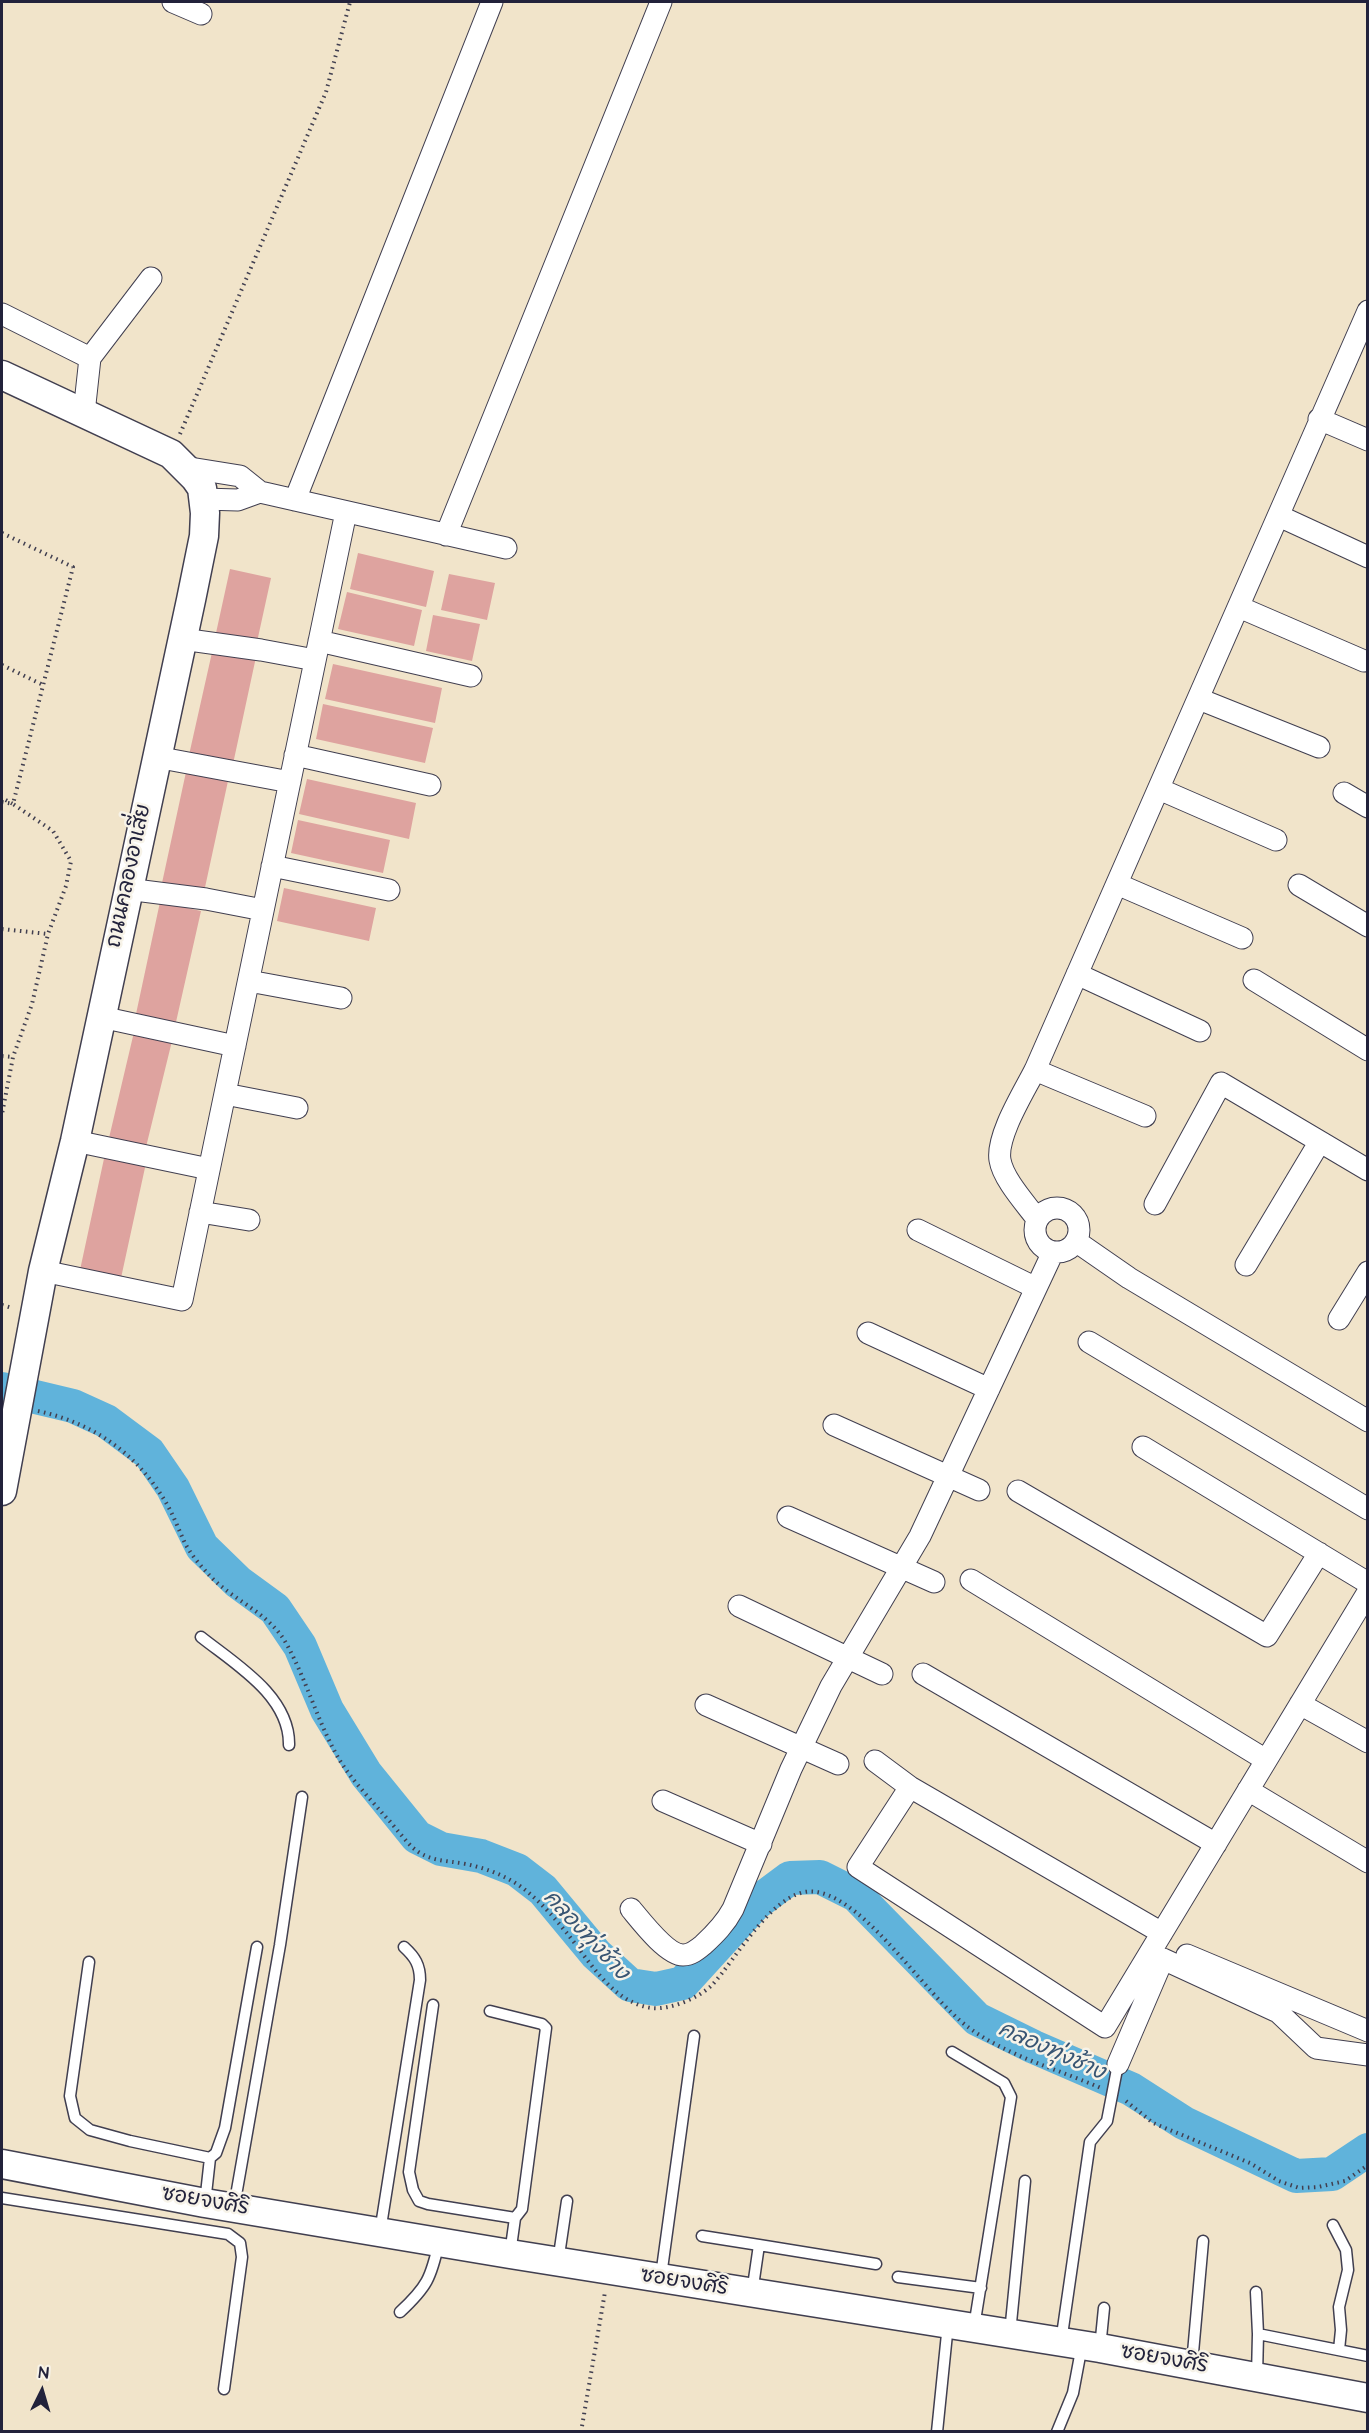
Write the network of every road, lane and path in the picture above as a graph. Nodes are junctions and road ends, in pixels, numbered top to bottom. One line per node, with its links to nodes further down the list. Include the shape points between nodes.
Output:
1 (173, 2): 5 (street)
2 (350, 2): 15 (path, via 326,92)
3 (492, 2): 18 (street)
4 (661, 2): 22 (street)
5 (201, 14)
6 (152, 278): 10 (street)
7 (1368, 311): 9 (street)
8 (2, 314): 10 (street)
9 (1362, 337): 13 (street)
10 (90, 358): 12 (street)
11 (2, 375): 12 (street, ถนนคลองอาเสี่ย)
12 (84, 413): 15 (street, ถนนคลองอาเสี่ย)
13 (1319, 419): 14 (street); 20 (street)
14 (1368, 440)
15 (178, 461): 16 (street, via 240,476); 17 (street, ถนนคลองอาเสี่ย, via 202,488)
16 (260, 492): 17 (street, via 238,500); 18 (street)
17 (203, 499): 26 (street, ถนนคลองอาเสี่ย, via 204,536)
18 (295, 500): 19 (street)
19 (346, 512): 22 (street); 27 (street)
20 (1279, 516): 24 (street); 25 (street)
21 (2, 533): 31 (path, via 73,567)
22 (446, 535): 23 (street)
23 (507, 548)
24 (1368, 557)
25 (1239, 607): 28 (street); 32 (street)
26 (182, 639): 27 (street, via 261,650); 35 (street, ถนนคลองอาเสี่ย)
27 (317, 650): 30 (street); 34 (street)
28 (1364, 661)
29 (2, 665): 31 (path)
30 (471, 676)
31 (43, 685): 41 (path)
32 (1198, 699): 33 (street); 38 (street)
33 (1319, 747)
34 (295, 756): 36 (street); 37 (street)
35 (156, 757): 36 (street); 47 (street, ถนนคลองอาเสี่ย)
36 (290, 782): 44 (street)
37 (430, 784)
38 (1159, 789): 43 (street); 45 (street)
39 (1344, 793): 42 (street)
40 (2, 800): 41 (path)
41 (13, 804): 52 (path, via 53,831 71,861)
42 (1368, 807)
43 (1276, 840)
44 (272, 866): 48 (street); 49 (street)
45 (1117, 884): 53 (street); 54 (street)
46 (1299, 885): 50 (street)
47 (127, 889): 49 (street); 58 (street, ถนนคลองอาเสี่ย)
48 (389, 890)
49 (263, 910): 56 (street)
50 (1368, 926)
51 (2, 929): 52 (path)
52 (48, 934): 63 (path, via 32,1004)
53 (1242, 938)
54 (1077, 974): 59 (street); 64 (street)
55 (1254, 980): 61 (street)
56 (249, 981): 57 (street); 60 (street)
57 (340, 998)
58 (100, 1017): 60 (street); 69 (street, ถนนคลองอาเสี่ย)
59 (1200, 1031)
60 (235, 1046): 65 (street)
61 (1368, 1050)
62 (2, 1056): 63 (path)
63 (13, 1057): 67 (path)
64 (1035, 1070): 68 (street); 75 (street, via 1002,1138 1000,1161 1011,1184)
65 (225, 1094): 66 (street); 71 (street)
66 (297, 1108)
67 (2, 1114)
68 (1145, 1116)
69 (75, 1141): 71 (street); 81 (street, ถนนคลองอาเสี่ย)
70 (1319, 1143): 72 (street); 73 (street, via 1221,1083); 80 (street)
71 (209, 1169): 74 (street)
72 (1368, 1170)
73 (1155, 1204)
74 (200, 1212): 76 (street); 81 (street, via 182,1300)
75 (1037, 1219): 78 (street, via 1050,1208 1071,1212 1078,1221); 79 (street, via 1037,1242)
76 (249, 1220)
77 (918, 1230): 83 (street)
78 (1077, 1242): 79 (street, via 1071,1249); 89 (street, via 1129,1278)
79 (1053, 1252): 83 (street)
80 (1246, 1264)
81 (43, 1270): 88 (street, ถนนคลองอาเสี่ย, via 22,1375)
82 (1368, 1272): 84 (street)
83 (1036, 1288): 87 (street)
84 (1339, 1319)
85 (868, 1333): 87 (street)
86 (1089, 1342): 96 (street)
87 (989, 1389): 92 (street)
88 (24, 1412): 93 (street, ถนนคลองอาเสี่ย); 137 (path, via 66,1420 107,1438 136,1464 165,1500 198,1562 228,1592 275,1627 302,1676 335,1754 412,1847 432,1859 489,1869 518,1885 542,1904 596,1971 632,2002 654,2008 693,1998 710,1986 748,1936 785,1901 797,1892 819,1892 846,1904 865,1920 968,2026 1037,2063)
89 (1368, 1421)
90 (834, 1425): 92 (street)
91 (1143, 1447): 98 (street)
92 (948, 1476): 94 (street); 99 (street, via 921,1536)
93 (2, 1489)
94 (979, 1490)
95 (1018, 1491): 98 (street, via 1267,1636)
96 (1368, 1509)
97 (788, 1517): 99 (street)
98 (1319, 1553): 102 (street)
99 (901, 1568): 101 (street); 107 (street)
100 (971, 1580): 116 (street)
101 (934, 1582)
102 (1368, 1582)
103 (1368, 1592): 105 (street)
104 (739, 1606): 107 (street)
105 (1360, 1620): 110 (street)
106 (201, 1637): 113 (lane, via 258,1682 282,1713 289,1729)
107 (848, 1658): 108 (street); 114 (street)
108 (882, 1674)
109 (923, 1674): 123 (street)
110 (1300, 1704): 112 (street); 116 (street)
111 (706, 1705): 114 (street)
112 (1368, 1742)
113 (289, 1745)
114 (801, 1748): 117 (street); 122 (street)
115 (875, 1761): 118 (street)
116 (1266, 1761): 119 (street)
117 (838, 1764)
118 (910, 1787): 126 (street); 126 (street, via 858,1867 1105,2027)
119 (1248, 1790): 123 (street); 124 (street)
120 (303, 1797): 146 (lane)
121 (663, 1801): 122 (street)
122 (761, 1844): 125 (street, via 725,1923 694,1952 674,1953)
123 (1216, 1844): 126 (street)
124 (1368, 1862)
125 (631, 1909)
126 (1159, 1937): 132 (street)
127 (257, 1947): 139 (lane, via 225,2128 216,2153)
128 (404, 1947): 149 (lane, via 416,1959 420,1980)
129 (89, 1962): 139 (lane, via 70,2096 75,2118 90,2130)
130 (434, 2006): 147 (lane, via 409,2172 413,2190 419,2201 428,2204)
131 (490, 2011): 147 (lane, via 546,2028 522,2205)
132 (1368, 2031)
133 (694, 2036): 159 (lane)
134 (952, 2052): 160 (lane, via 1004,2083 1011,2097)
135 (1368, 2055): 136 (street, via 1316,2048 1278,2012 1163,1959)
136 (1118, 2064): 168 (lane, via 1107,2121 1090,2142)
137 (1108, 2091)
138 (1118, 2095): 141 (path, via 1153,2123 1299,2188 1345,2181)
139 (210, 2158): 145 (lane)
140 (2, 2164): 145 (street, ซอยจงศิริ)
141 (1368, 2165)
142 (1025, 2181): 166 (lane)
143 (2, 2198): 173 (lane, via 228,2234 240,2243 242,2257)
144 (567, 2201): 155 (lane)
145 (205, 2203): 146 (street, ซอยจงศิริ)
146 (234, 2207): 149 (street, ซอยจงศิริ)
147 (515, 2218): 154 (lane)
148 (1333, 2225): 169 (lane, via 1346,2250 1348,2270 1339,2307)
149 (380, 2232): 152 (street, ซอยจงศิริ)
150 (702, 2236): 153 (lane)
151 (1203, 2241): 171 (lane)
152 (439, 2242): 154 (street, ซอยจงศิริ); 164 (lane, via 428,2281)
153 (759, 2245): 156 (lane); 162 (lane)
154 (510, 2254): 155 (street, ซอยจงศิริ)
155 (558, 2262): 157 (street, ซอยจงศิริ)
156 (876, 2264)
157 (608, 2270): 159 (street, ซอยจงศิริ); 175 (path)
158 (898, 2277): 160 (lane)
159 (661, 2279): 162 (street, ซอยจงศิริ)
160 (981, 2288): 165 (lane)
161 (1257, 2292): 167 (lane)
162 (752, 2293): 165 (street, ซอยจงศิริ)
163 (1104, 2308): 168 (lane)
164 (400, 2312)
165 (961, 2326): 166 (street, ซอยจงศิริ); 176 (lane)
166 (1010, 2334): 168 (street, ซอยจงศิริ)
167 (1258, 2334): 169 (lane); 172 (lane)
168 (1081, 2345): 171 (street, ซอยจงศิริ); 177 (lane, via 1073,2393)
169 (1339, 2350): 170 (lane)
170 (1368, 2356)
171 (1192, 2365): 172 (street, ซอยจงศิริ)
172 (1257, 2376): 174 (street, ซอยจงศิริ)
173 (224, 2389)
174 (1368, 2398)
175 (581, 2432)
176 (937, 2432)
177 (1058, 2432)

